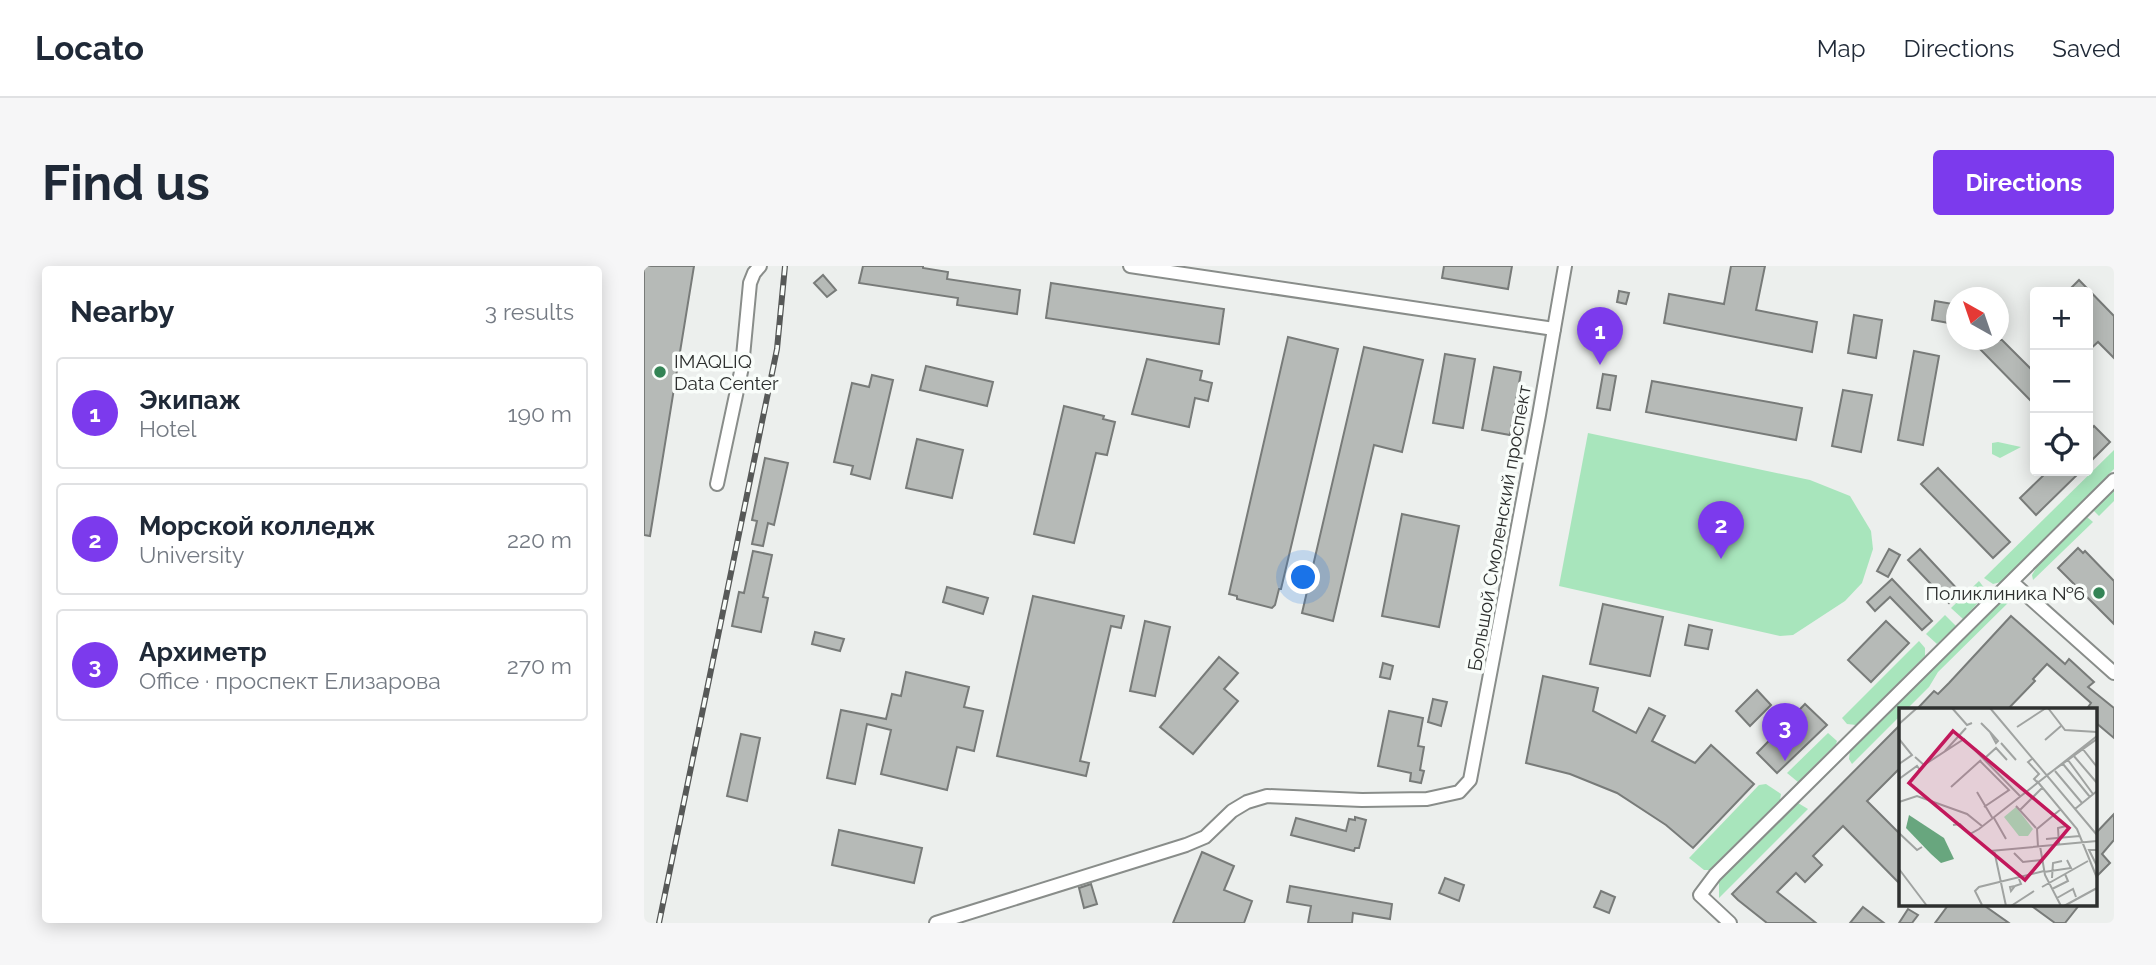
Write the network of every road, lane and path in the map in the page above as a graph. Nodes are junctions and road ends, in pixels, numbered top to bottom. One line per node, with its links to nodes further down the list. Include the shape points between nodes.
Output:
1 (760, 266): 6 (street, via 750,283 742,367)
2 (1130, 266): 4 (street)
3 (1565, 266): 4 (street, Большой Смоленский проспект)
4 (1554, 329): 9 (street, Большой Смоленский проспект, via 1474,764 1470,780 1459,792 1427,799 1267,796 1232,811 1205,837 1186,845)
5 (2114, 480): 7 (street)
6 (718, 484)
7 (2012, 582): 8 (street); 10 (street, via 1715,875 1700,895)
8 (2114, 673)
9 (936, 923)
10 (1730, 923)

